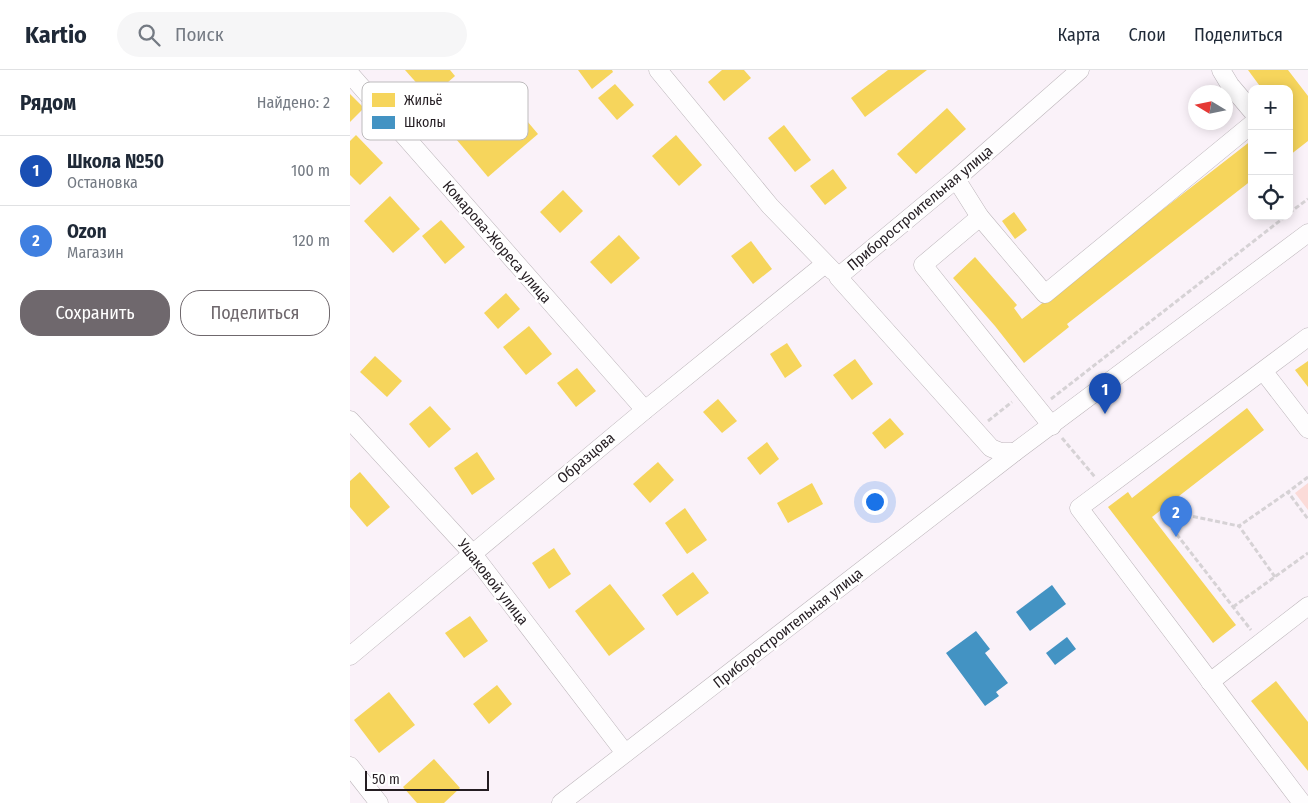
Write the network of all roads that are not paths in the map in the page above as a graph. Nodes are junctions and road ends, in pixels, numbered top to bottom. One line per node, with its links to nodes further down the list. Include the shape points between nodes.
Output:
1 (658, 70): 12 (street, via 770,206)
2 (1080, 70): 9 (street, Приборостроительная улица)
3 (1221, 70): 6 (street)
4 (350, 74): 5 (street, Комарова-Жореса улица)
5 (362, 88)
6 (1248, 106)
7 (1248, 127): 10 (street, via 1045,294)
8 (408, 140): 16 (street, Комарова-Жореса улица)
9 (956, 179): 10 (street); 13 (street, Приборостроительная улица)
10 (980, 217): 18 (street, via 923,265)
11 (1308, 233): 18 (street, Приборостроительная улица)
12 (825, 264): 13 (street); 16 (street, Образцова)
13 (838, 277): 20 (street, Приборостроительная улица, via 991,448)
14 (1308, 337): 15 (street)
15 (1264, 372): 19 (street); 24 (street, via 1079,508)
16 (645, 410): 21 (street, Образцова)
17 (350, 420): 21 (street, Ушаковой улица)
18 (1052, 426): 20 (street, Приборостроительная улица)
19 (1308, 429)
20 (1015, 452): 25 (street, Приборостроительная улица)
21 (472, 553): 23 (street, Образцова); 25 (street, Ушаковой улица)
22 (1308, 607): 24 (street)
23 (350, 656)
24 (1210, 682): 29 (street)
25 (625, 753): 28 (street, Приборостроительная улица)
26 (350, 766): 27 (street)
27 (379, 803)
28 (561, 803)
29 (1302, 803)

